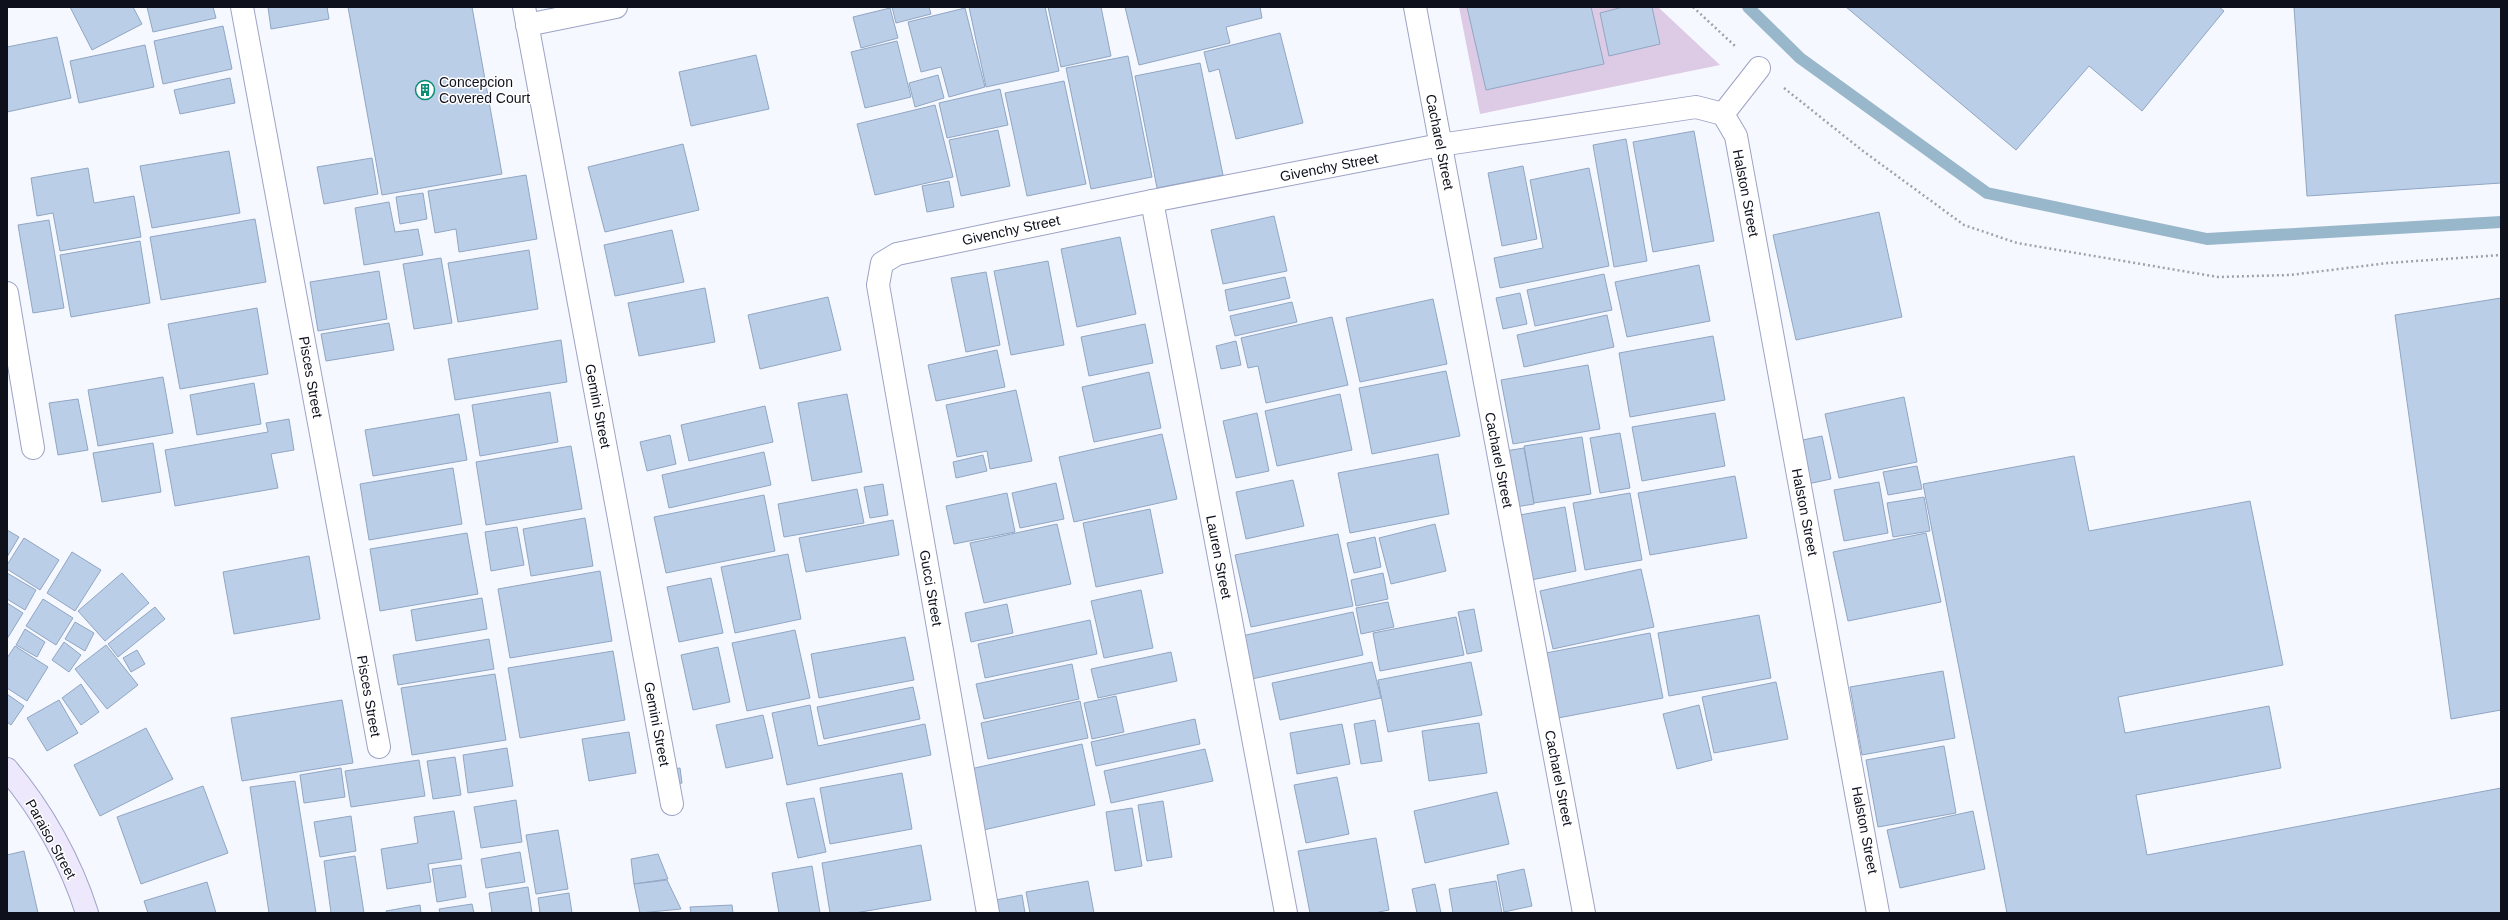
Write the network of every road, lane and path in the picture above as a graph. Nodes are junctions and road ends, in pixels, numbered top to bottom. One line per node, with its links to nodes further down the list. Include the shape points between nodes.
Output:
1 (242, 7): 15 (street, Pisces Street)
2 (616, 7): 5 (street)
3 (1415, 7): 8 (street, Cacharel Street)
4 (1693, 7): 6 (path)
5 (525, 16): 17 (street, Gemini Street)
6 (1759, 68): 7 (street); 10 (path, via 1863,151 1964,225 2017,243 2218,277 2290,275 2388,263)
7 (1723, 114): 8 (street, Givenchy Street, via 1696,107); 22 (street, Halston Street, via 1736,136)
8 (1440, 145): 9 (street, Givenchy Street); 21 (street, Cacharel Street)
9 (1152, 201): 11 (street, Givenchy Street, via 897,254); 20 (street, Lauren Street)
10 (2501, 255)
11 (882, 263): 19 (street, Gucci Street, via 878,285)
12 (7, 293): 13 (street)
13 (12, 355): 14 (street)
14 (33, 448)
15 (379, 747)
16 (7, 769): 18 (street, Paraiso Street, via 55,840 80,892)
17 (672, 804)
18 (87, 913)
19 (988, 913)
20 (1286, 913)
21 (1584, 913)
22 (1878, 913)

